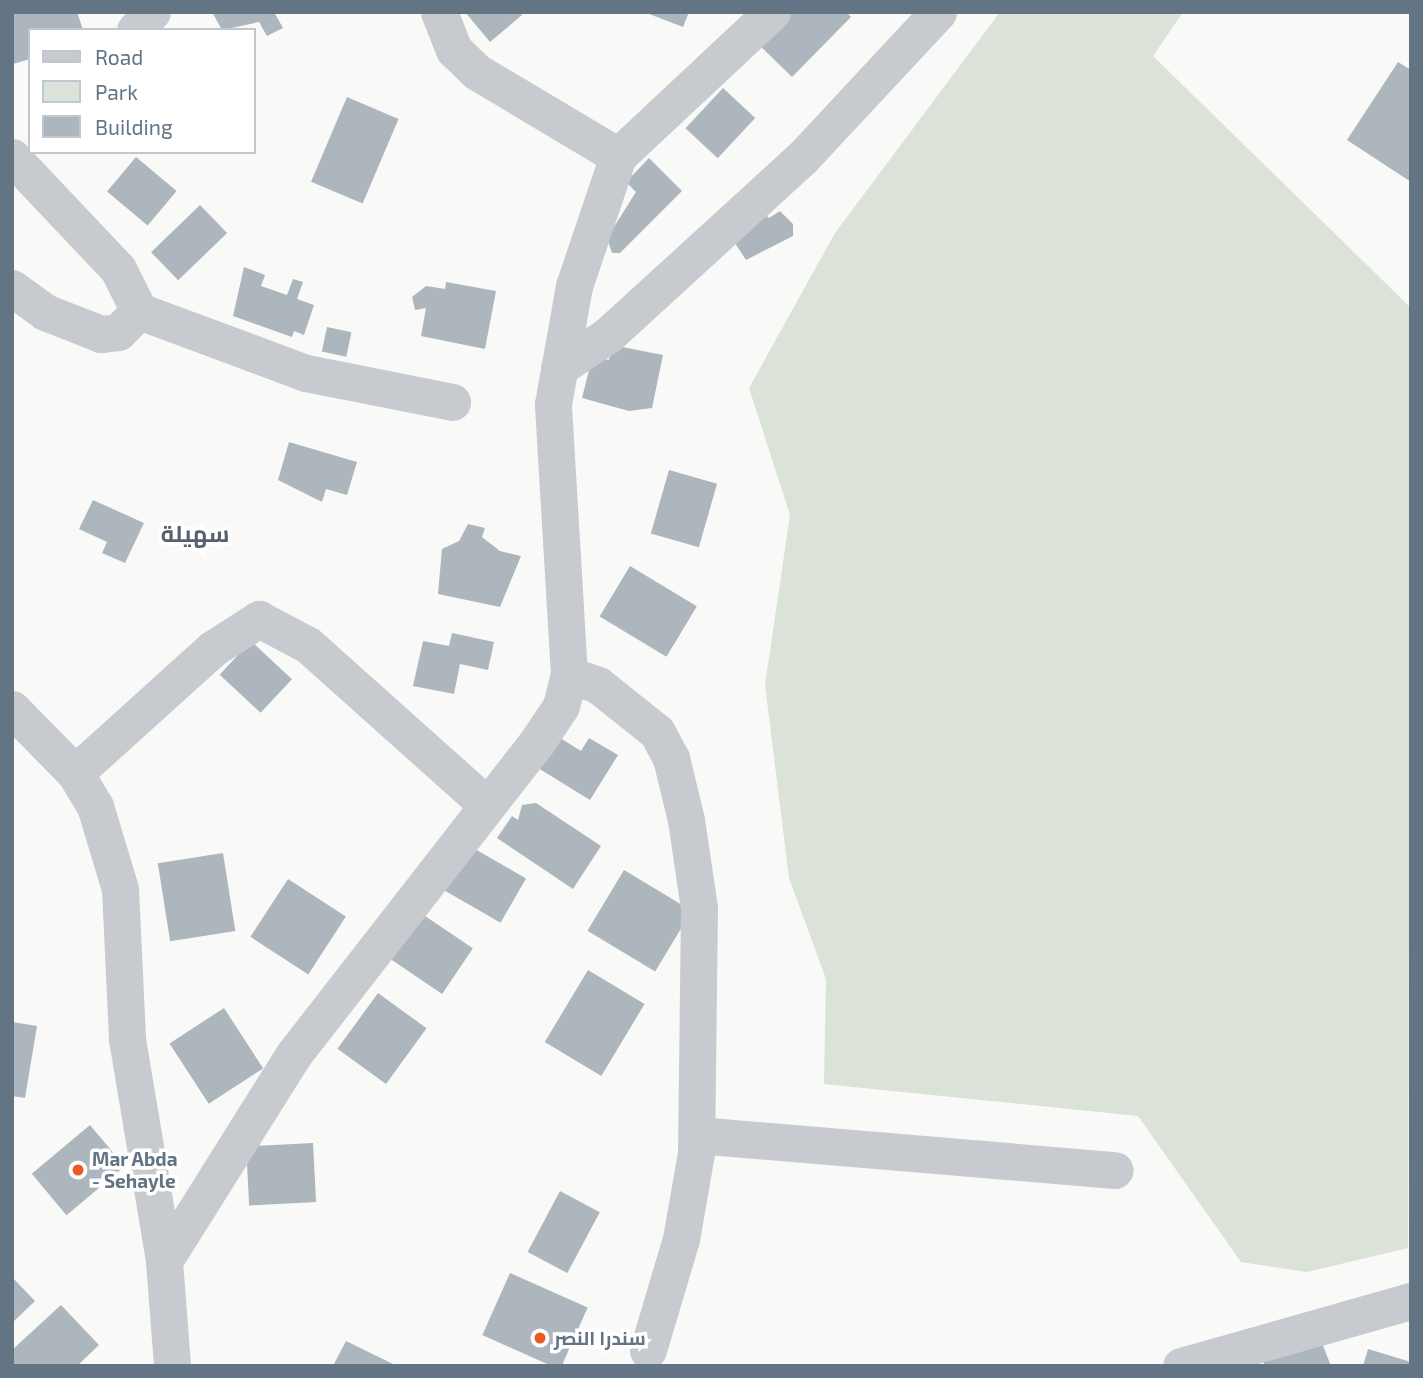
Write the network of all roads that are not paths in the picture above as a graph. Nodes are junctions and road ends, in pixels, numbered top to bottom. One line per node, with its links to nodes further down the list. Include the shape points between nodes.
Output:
1 (152, 12): 5 (street)
2 (439, 12): 7 (street, via 454,50 478,72)
3 (772, 12): 7 (street)
4 (938, 12): 10 (street, via 803,157 608,335)
5 (137, 28)
6 (19, 153): 9 (street, via 118,269)
7 (618, 156): 10 (street, via 574,286)
8 (12, 288): 9 (street, via 45,312 101,334 118,332)
9 (139, 311): 11 (street, via 306,373)
10 (559, 368): 12 (street, via 554,492)
11 (452, 402)
12 (569, 675): 15 (street, via 561,706); 16 (street, via 598,685 629,708 657,732 671,758 699,908)
13 (12, 709): 14 (street)
14 (75, 773): 15 (street, via 212,649 259,619 308,645); 18 (street, via 95,806 120,889 127,1039)
15 (486, 804): 18 (street, via 294,1054)
16 (697, 1135): 17 (street); 20 (street, via 681,1239)
17 (1115, 1170)
18 (164, 1261): 21 (street)
19 (1411, 1301): 22 (street)
20 (649, 1360)
21 (172, 1366)
22 (1181, 1366)

